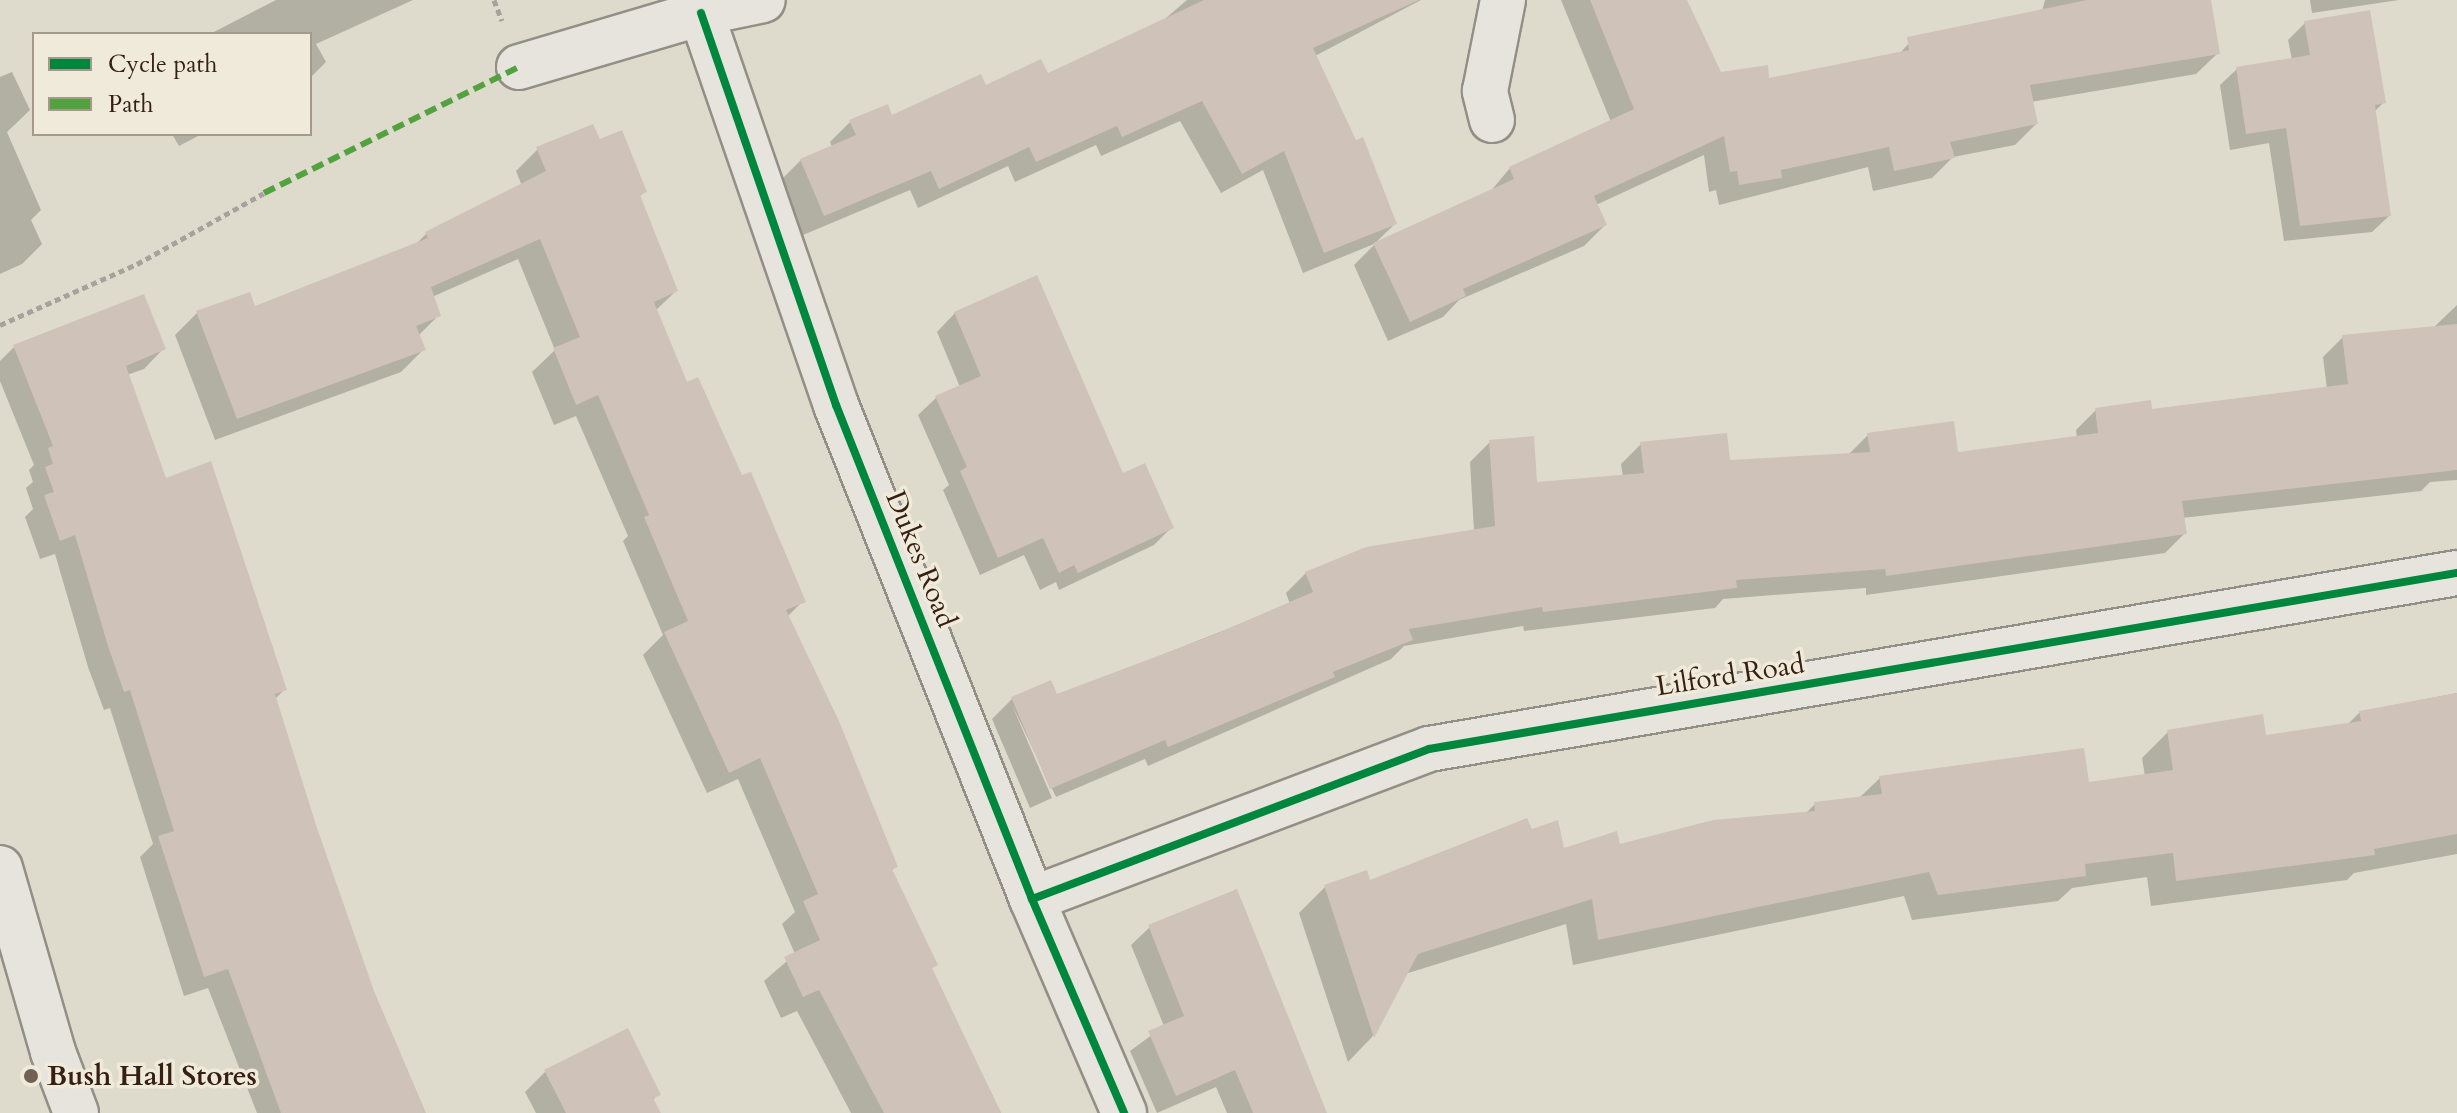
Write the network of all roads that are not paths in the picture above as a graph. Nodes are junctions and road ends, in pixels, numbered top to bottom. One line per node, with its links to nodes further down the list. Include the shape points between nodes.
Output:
1 (763, 0): 3 (street)
2 (1503, 0): 5 (street, via 1485,91)
3 (701, 13): 4 (street); 8 (street, Dukes Road, via 836,405)
4 (519, 67)
5 (1492, 120)
6 (2457, 573): 8 (street, Lilford Road, via 1429,749)
7 (0, 868): 9 (street)
8 (1032, 899): 10 (street, Dukes Road)
9 (76, 1113)
10 (1124, 1113)

